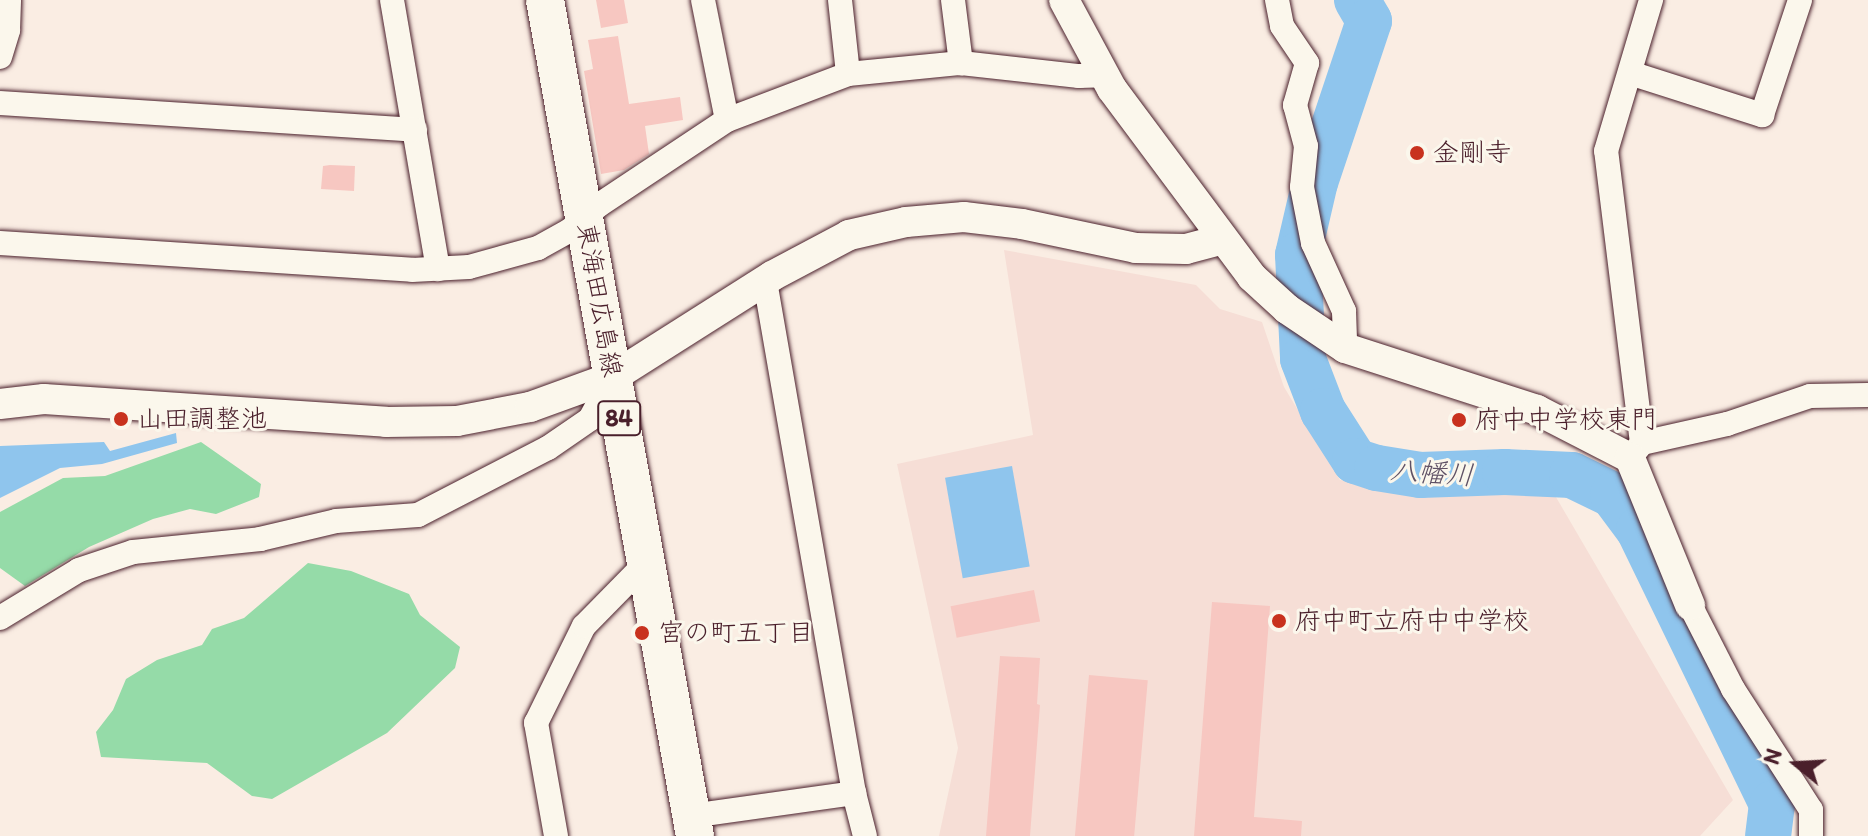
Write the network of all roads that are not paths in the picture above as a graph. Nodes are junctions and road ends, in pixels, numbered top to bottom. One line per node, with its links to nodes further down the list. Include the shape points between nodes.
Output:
1 (9, 0): 11 (street)
2 (392, 0): 18 (street)
3 (545, 0): 19 (main road, 東海田広島線 / 84)
4 (703, 0): 17 (street)
5 (840, 0): 14 (street)
6 (953, 0): 12 (street)
7 (1064, 0): 15 (street)
8 (1277, 0): 24 (street, via 1282,26 1307,63 1295,105 1306,146 1302,187 1313,243 1344,311)
9 (1651, 0): 13 (street)
10 (1800, 0): 13 (street, via 1762,115)
11 (0, 57)
12 (961, 63): 14 (street); 15 (street)
13 (1630, 73): 28 (street, via 1606,151)
14 (848, 74): 17 (street)
15 (1103, 75): 20 (street)
16 (0, 103): 18 (street)
17 (727, 120): 19 (street)
18 (415, 130): 22 (street)
19 (584, 217): 22 (street, via 538,248 469,267); 25 (main road, 東海田広島線 / 84)
20 (1223, 239): 23 (street, via 1186,249 1136,248 1066,231 964,217 906,222 849,235); 24 (street, via 1252,277 1287,309)
21 (0, 243): 22 (street)
22 (438, 269)
23 (765, 281): 25 (street); 32 (street)
24 (1345, 348): 28 (street, via 1537,410)
25 (613, 377): 27 (street, via 530,407 457,421 386,422 44,399); 29 (main road, 東海田広島線 / 84); 31 (street, via 590,419 548,448 418,515 336,521 260,539 133,552 79,570)
26 (1868, 395): 28 (street, via 1810,396)
27 (0, 404)
28 (1636, 450): 30 (street)
29 (645, 564): 33 (main road, 東海田広島線 / 84); 34 (street, via 584,626 536,723)
30 (1690, 605): 36 (street, via 1733,689 1811,810)
31 (0, 618)
32 (854, 793): 33 (street); 35 (street)
33 (693, 826)
34 (556, 836)
35 (865, 836)
36 (1811, 836)

